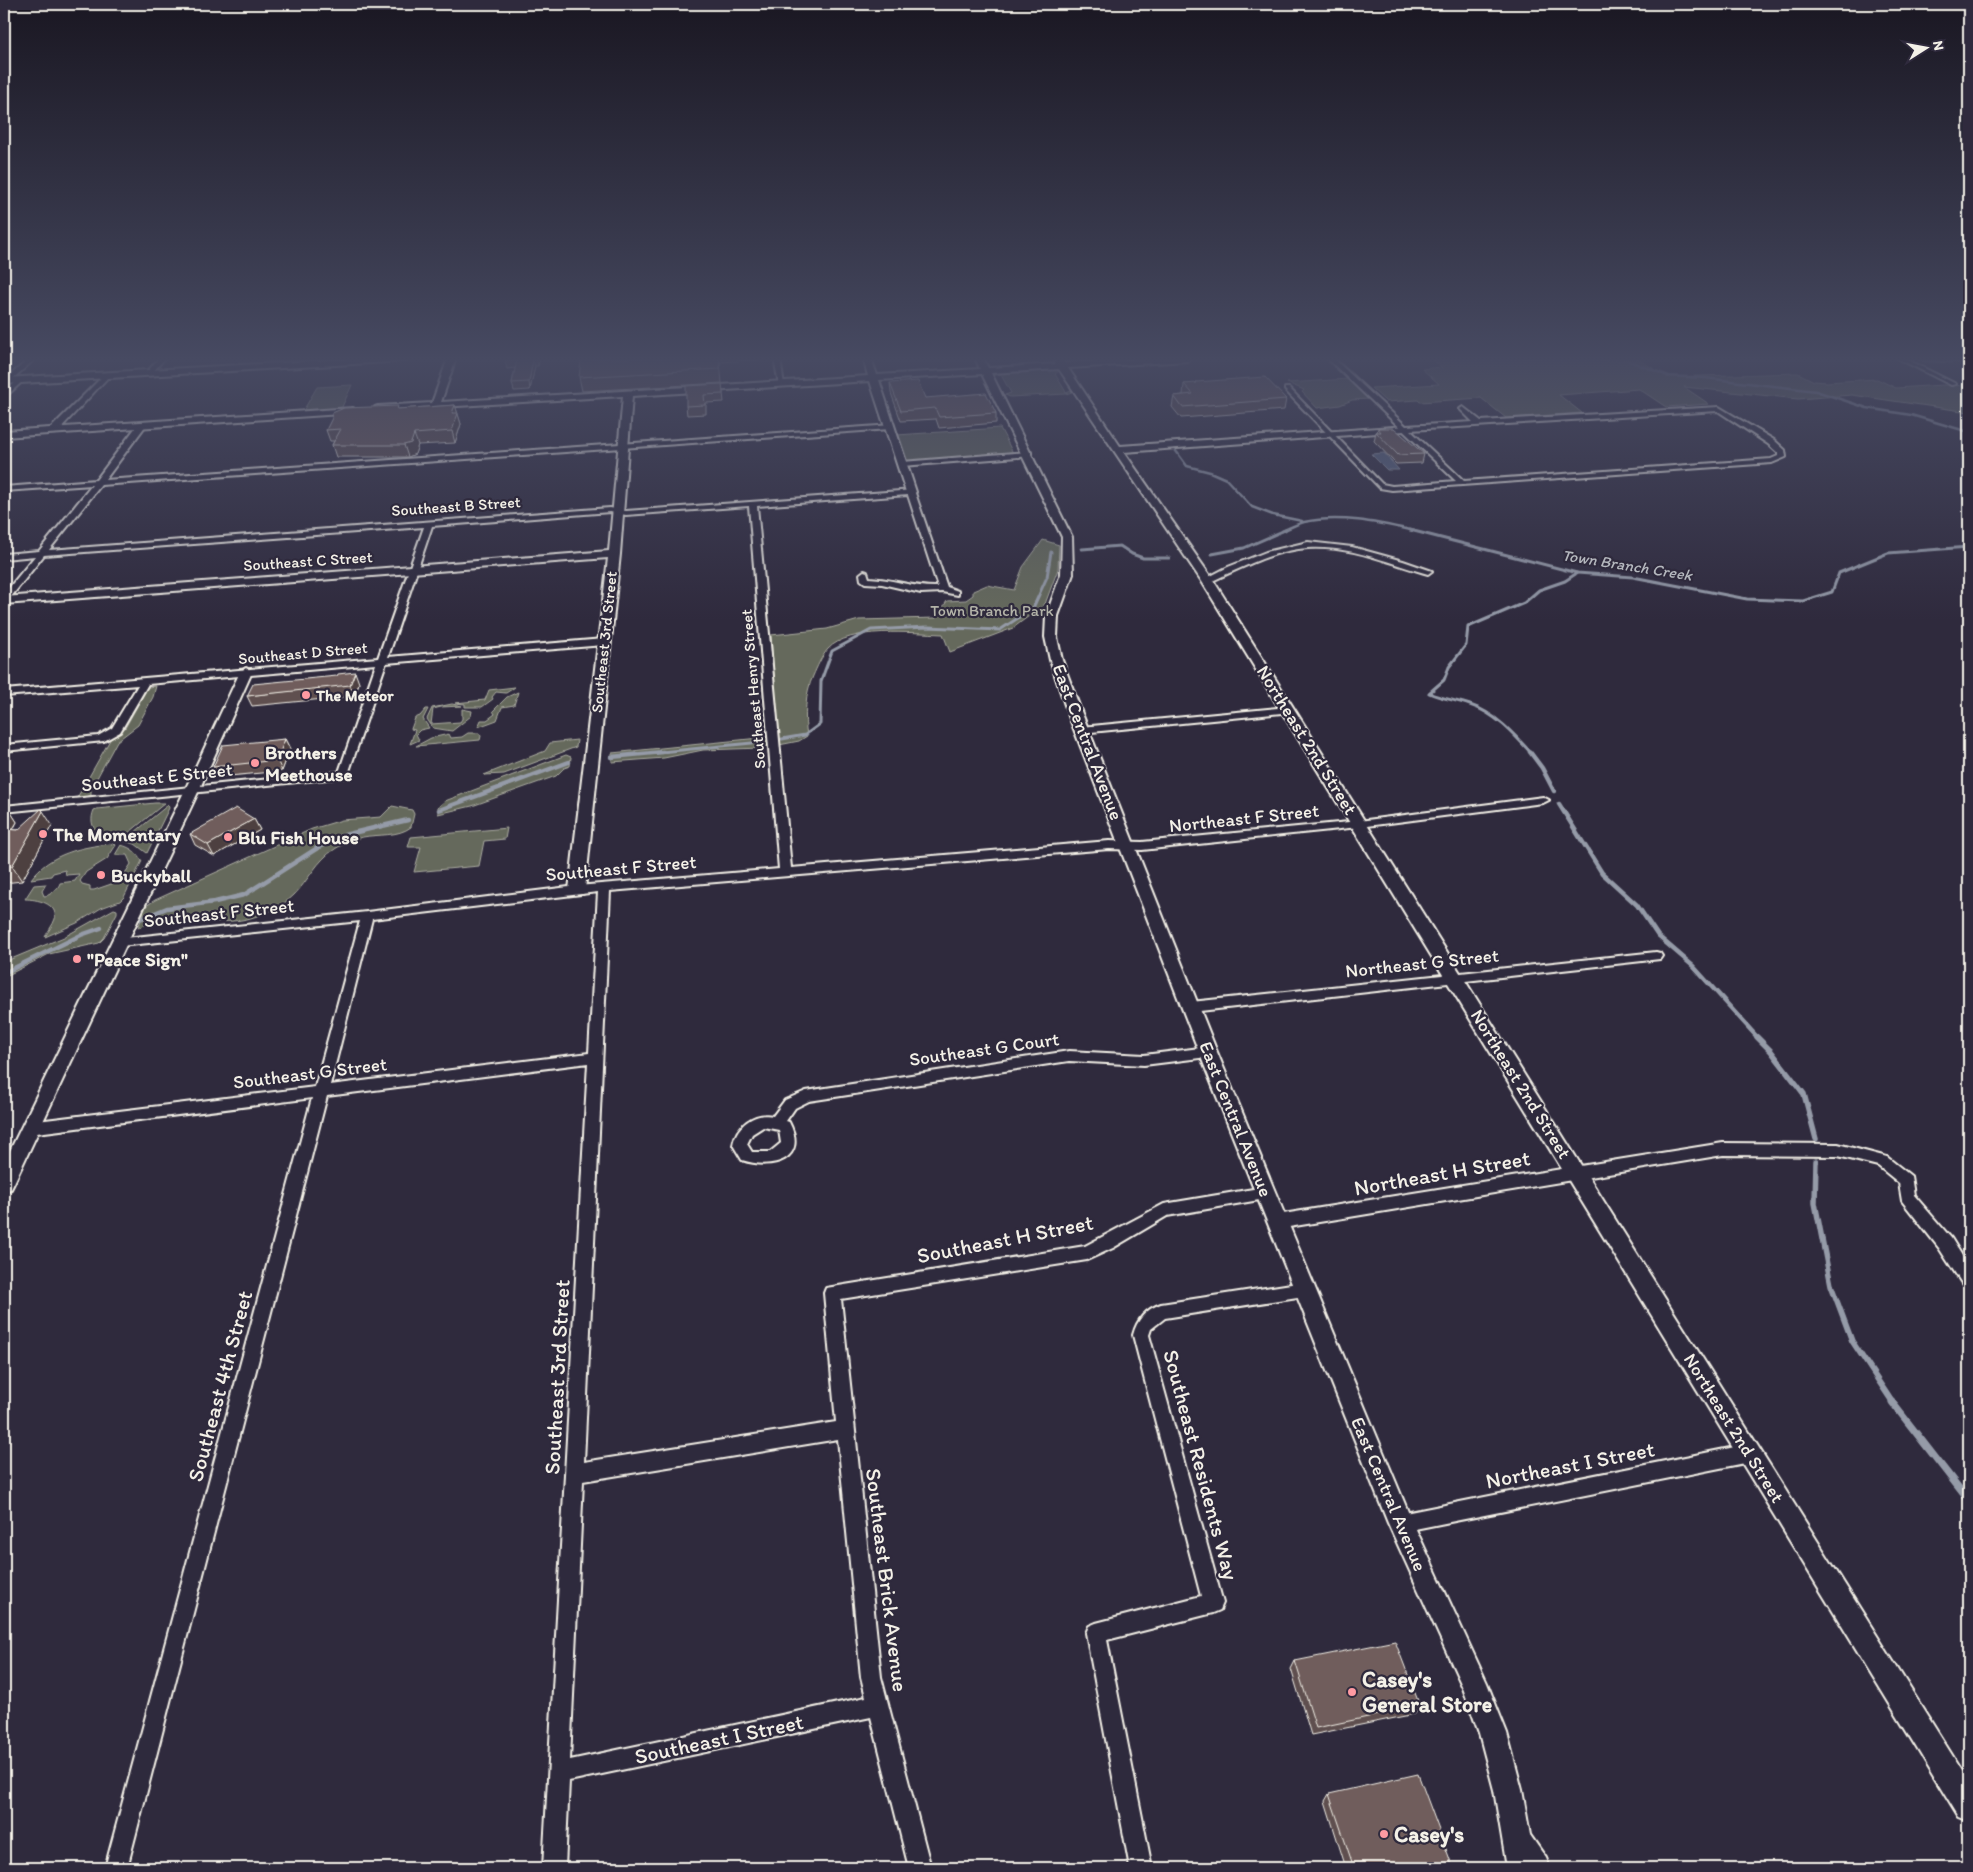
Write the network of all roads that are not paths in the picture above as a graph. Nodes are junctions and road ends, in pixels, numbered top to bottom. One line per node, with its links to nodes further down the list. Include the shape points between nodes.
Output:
1 (126, 445): 14 (street)
2 (632, 445): 10 (street)
3 (896, 445): 13 (street)
4 (1024, 445): 12 (main road, East Central Avenue)
5 (1117, 445): 11 (street, Northeast 2nd Street)
6 (1168, 445): 11 (street)
7 (1341, 445): 15 (street, via 1380,486)
8 (1422, 445): 15 (street)
9 (1775, 445): 15 (street, via 1782,457 1772,461)
10 (623, 446): 14 (street); 19 (street, Southeast 3rd Street)
11 (1120, 449): 27 (street, Northeast 2nd Street)
12 (1028, 454): 13 (street); 37 (main road, East Central Avenue, via 1067,537 1067,574 1052,616 1052,637 1060,673)
13 (902, 464): 17 (street)
14 (98, 482): 16 (street); 21 (street)
15 (1462, 483)
16 (4, 489)
17 (911, 492): 18 (street, Southeast B Street); 28 (street)
18 (753, 504): 19 (street, Southeast B Street); 44 (street, Southeast Henry Street)
19 (617, 511): 20 (street, Southeast B Street); 22 (street, Southeast 3rd Street)
20 (429, 523): 21 (street, Southeast B Street); 24 (street)
21 (41, 553): 23 (street, Southeast B Street); 30 (street)
22 (614, 554): 24 (main road, Southeast C Street); 31 (street, Southeast 3rd Street)
23 (4, 556)
24 (414, 570): 30 (main road, Southeast C Street); 32 (street)
25 (1428, 571): 27 (street, via 1376,556 1309,545 1238,565)
26 (864, 574): 28 (street, via 865,580 870,582 882,581 920,590)
27 (1207, 580): 36 (street, Northeast 2nd Street)
28 (942, 589): 29 (street)
29 (955, 593)
30 (4, 600)
31 (604, 642): 32 (street, Southeast D Street); 46 (street, Southeast 3rd Street)
32 (382, 661): 33 (street, Southeast D Street); 39 (street, Southeast E Street, via 344,775)
33 (246, 672): 34 (street, Southeast D Street); 39 (street)
34 (145, 681): 35 (street, Southeast D Street); 38 (street, via 116,730 100,739)
35 (4, 693)
36 (1288, 710): 37 (street); 42 (street, Northeast 2nd Street)
37 (1081, 730): 43 (main road, East Central Avenue)
38 (4, 748)
39 (192, 790): 41 (street, Southeast E Street); 48 (street)
40 (1544, 800): 42 (street, Northeast F Street)
41 (4, 809)
42 (1359, 824): 43 (street, Northeast F Street); 50 (street, Northeast 2nd Street)
43 (1127, 846): 44 (street, Southeast F Street); 51 (street, East Central Avenue)
44 (784, 872): 45 (street, Southeast F Street)
45 (604, 888): 46 (street, Southeast F Street); 53 (street, Southeast 3rd Street)
46 (577, 890): 47 (street, Southeast F Street)
47 (366, 916): 48 (street, Southeast F Street); 54 (street, Southeast 4th Street)
48 (120, 942): 56 (street)
49 (1656, 956): 50 (street, Northeast G Street)
50 (1455, 978): 51 (street, Northeast G Street); 57 (street, Northeast 2nd Street)
51 (1191, 1007): 52 (street, East Central Avenue)
52 (1208, 1052): 55 (street, Southeast G Court, via 1144,1060 1069,1056 806,1096 790,1104); 59 (street, East Central Avenue)
53 (596, 1057): 54 (street, Southeast G Street); 66 (street, Southeast 3rd Street)
54 (320, 1092): 56 (street, Southeast G Street); 72 (street, Southeast 4th Street)
55 (778, 1122)
56 (29, 1128): 58 (street)
57 (1576, 1172): 60 (street, Northeast H Street); 61 (street, Northeast H Street, via 1723,1149 1838,1150 1882,1161 1906,1180 1907,1197 1945,1243); 65 (street, Northeast 2nd Street)
58 (4, 1182)
59 (1265, 1193): 60 (street, East Central Avenue); 63 (street, Southeast H Street, via 1164,1210 1087,1253)
60 (1277, 1222): 62 (street, East Central Avenue)
61 (1969, 1280)
62 (1304, 1289): 67 (street, East Central Avenue); 75 (street, Southeast Residents Way, via 1161,1311 1144,1325 1141,1335 1213,1602 1096,1633)
63 (832, 1293): 64 (street, Southeast Brick Avenue)
64 (845, 1429): 66 (street); 68 (street, Southeast Brick Avenue, via 872,1677)
65 (1750, 1453): 67 (street, Northeast I Street); 70 (street, Northeast 2nd Street)
66 (574, 1474): 69 (street, Southeast 3rd Street)
67 (1400, 1523): 71 (street, East Central Avenue, via 1474,1683 1493,1733)
68 (878, 1705): 69 (street, Southeast I Street); 74 (street, Southeast Brick Avenue)
69 (559, 1773): 73 (street, Southeast 3rd Street)
70 (1969, 1807)
71 (1517, 1840): 76 (street, East Central Avenue); 77 (street)
72 (116, 1868)
73 (554, 1868)
74 (920, 1868)
75 (1141, 1868)
76 (1521, 1868)
77 (1536, 1868)

